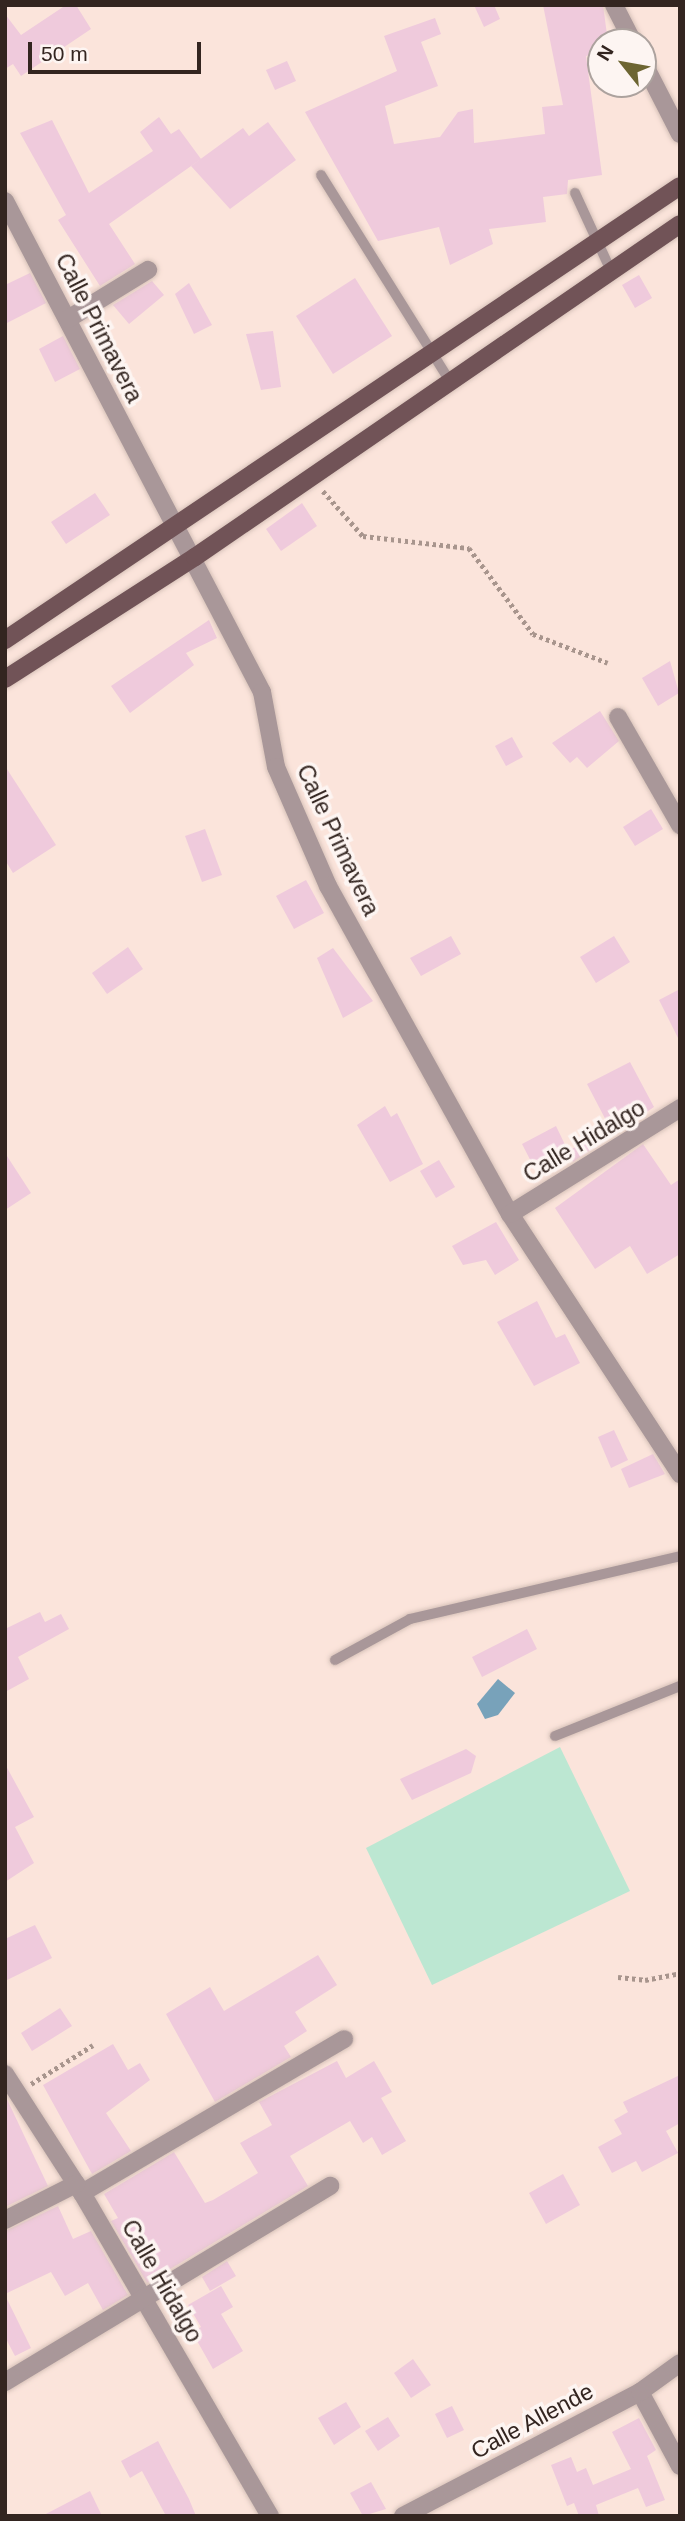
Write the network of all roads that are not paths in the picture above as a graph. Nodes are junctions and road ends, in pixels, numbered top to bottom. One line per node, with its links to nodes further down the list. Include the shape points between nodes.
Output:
1 (614, 5): 2 (street)
2 (626, 28)
3 (657, 89): 4 (street)
4 (680, 134)
5 (321, 175): 14 (lane)
6 (680, 186): 10 (main road)
7 (575, 193): 10 (lane)
8 (5, 201): 13 (street, Calle Primavera)
9 (680, 224): 12 (main road)
10 (594, 242): 12 (lane); 14 (main road)
11 (148, 270): 13 (street)
12 (611, 271): 15 (main road)
13 (68, 318): 16 (street, Calle Primavera)
14 (431, 354): 15 (lane); 16 (main road)
15 (449, 380): 17 (main road)
16 (174, 530): 17 (street, Calle Primavera); 18 (main road)
17 (195, 557): 19 (main road); 23 (street, Calle Primavera, via 262,692 276,767 328,886)
18 (5, 640)
19 (5, 679)
20 (618, 717): 21 (street)
21 (680, 825)
22 (680, 1108): 23 (street, Calle Hidalgo)
23 (510, 1214): 24 (street, Calle Primavera)
24 (680, 1474)
25 (680, 1556): 26 (lane, via 410,1619)
26 (335, 1660)
27 (680, 1686): 28 (lane)
28 (555, 1736)
29 (344, 2039): 32 (street)
30 (5, 2074): 32 (street, Calle Hidalgo)
31 (330, 2186): 34 (street)
32 (79, 2189): 33 (street); 34 (street, Calle Hidalgo)
33 (5, 2220)
34 (144, 2299): 36 (street); 39 (street, Calle Hidalgo)
35 (680, 2363): 37 (street, Calle Allende)
36 (5, 2382)
37 (640, 2392): 38 (street); 40 (street, Calle Allende)
38 (680, 2466)
39 (270, 2516)
40 (403, 2516)

